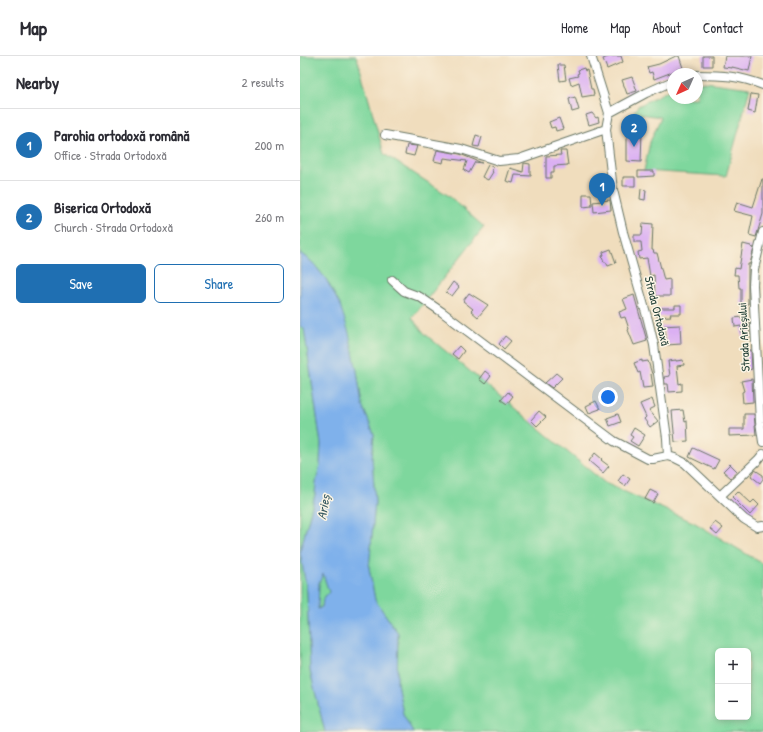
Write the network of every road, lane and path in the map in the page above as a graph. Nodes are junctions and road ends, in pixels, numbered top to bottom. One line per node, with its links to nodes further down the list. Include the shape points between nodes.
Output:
1 (591, 56): 5 (street, Strada Ortodoxă)
2 (703, 75): 4 (street, via 746,78)
3 (667, 84): 5 (street)
4 (763, 85)
5 (609, 113): 6 (street, Strada Ortodoxă)
6 (606, 129): 7 (street, via 509,161 499,161 461,149); 12 (street, Strada Ortodoxă, via 613,190 654,345)
7 (386, 135)
8 (763, 232): 10 (street, Strada Arieșului, via 753,285)
9 (392, 280): 12 (street, via 404,291 420,297 442,312 614,441 648,459)
10 (763, 442)
11 (763, 454): 13 (street)
12 (668, 456): 13 (street, via 685,463)
13 (720, 496): 14 (street, via 744,520 757,527)
14 (763, 526)

